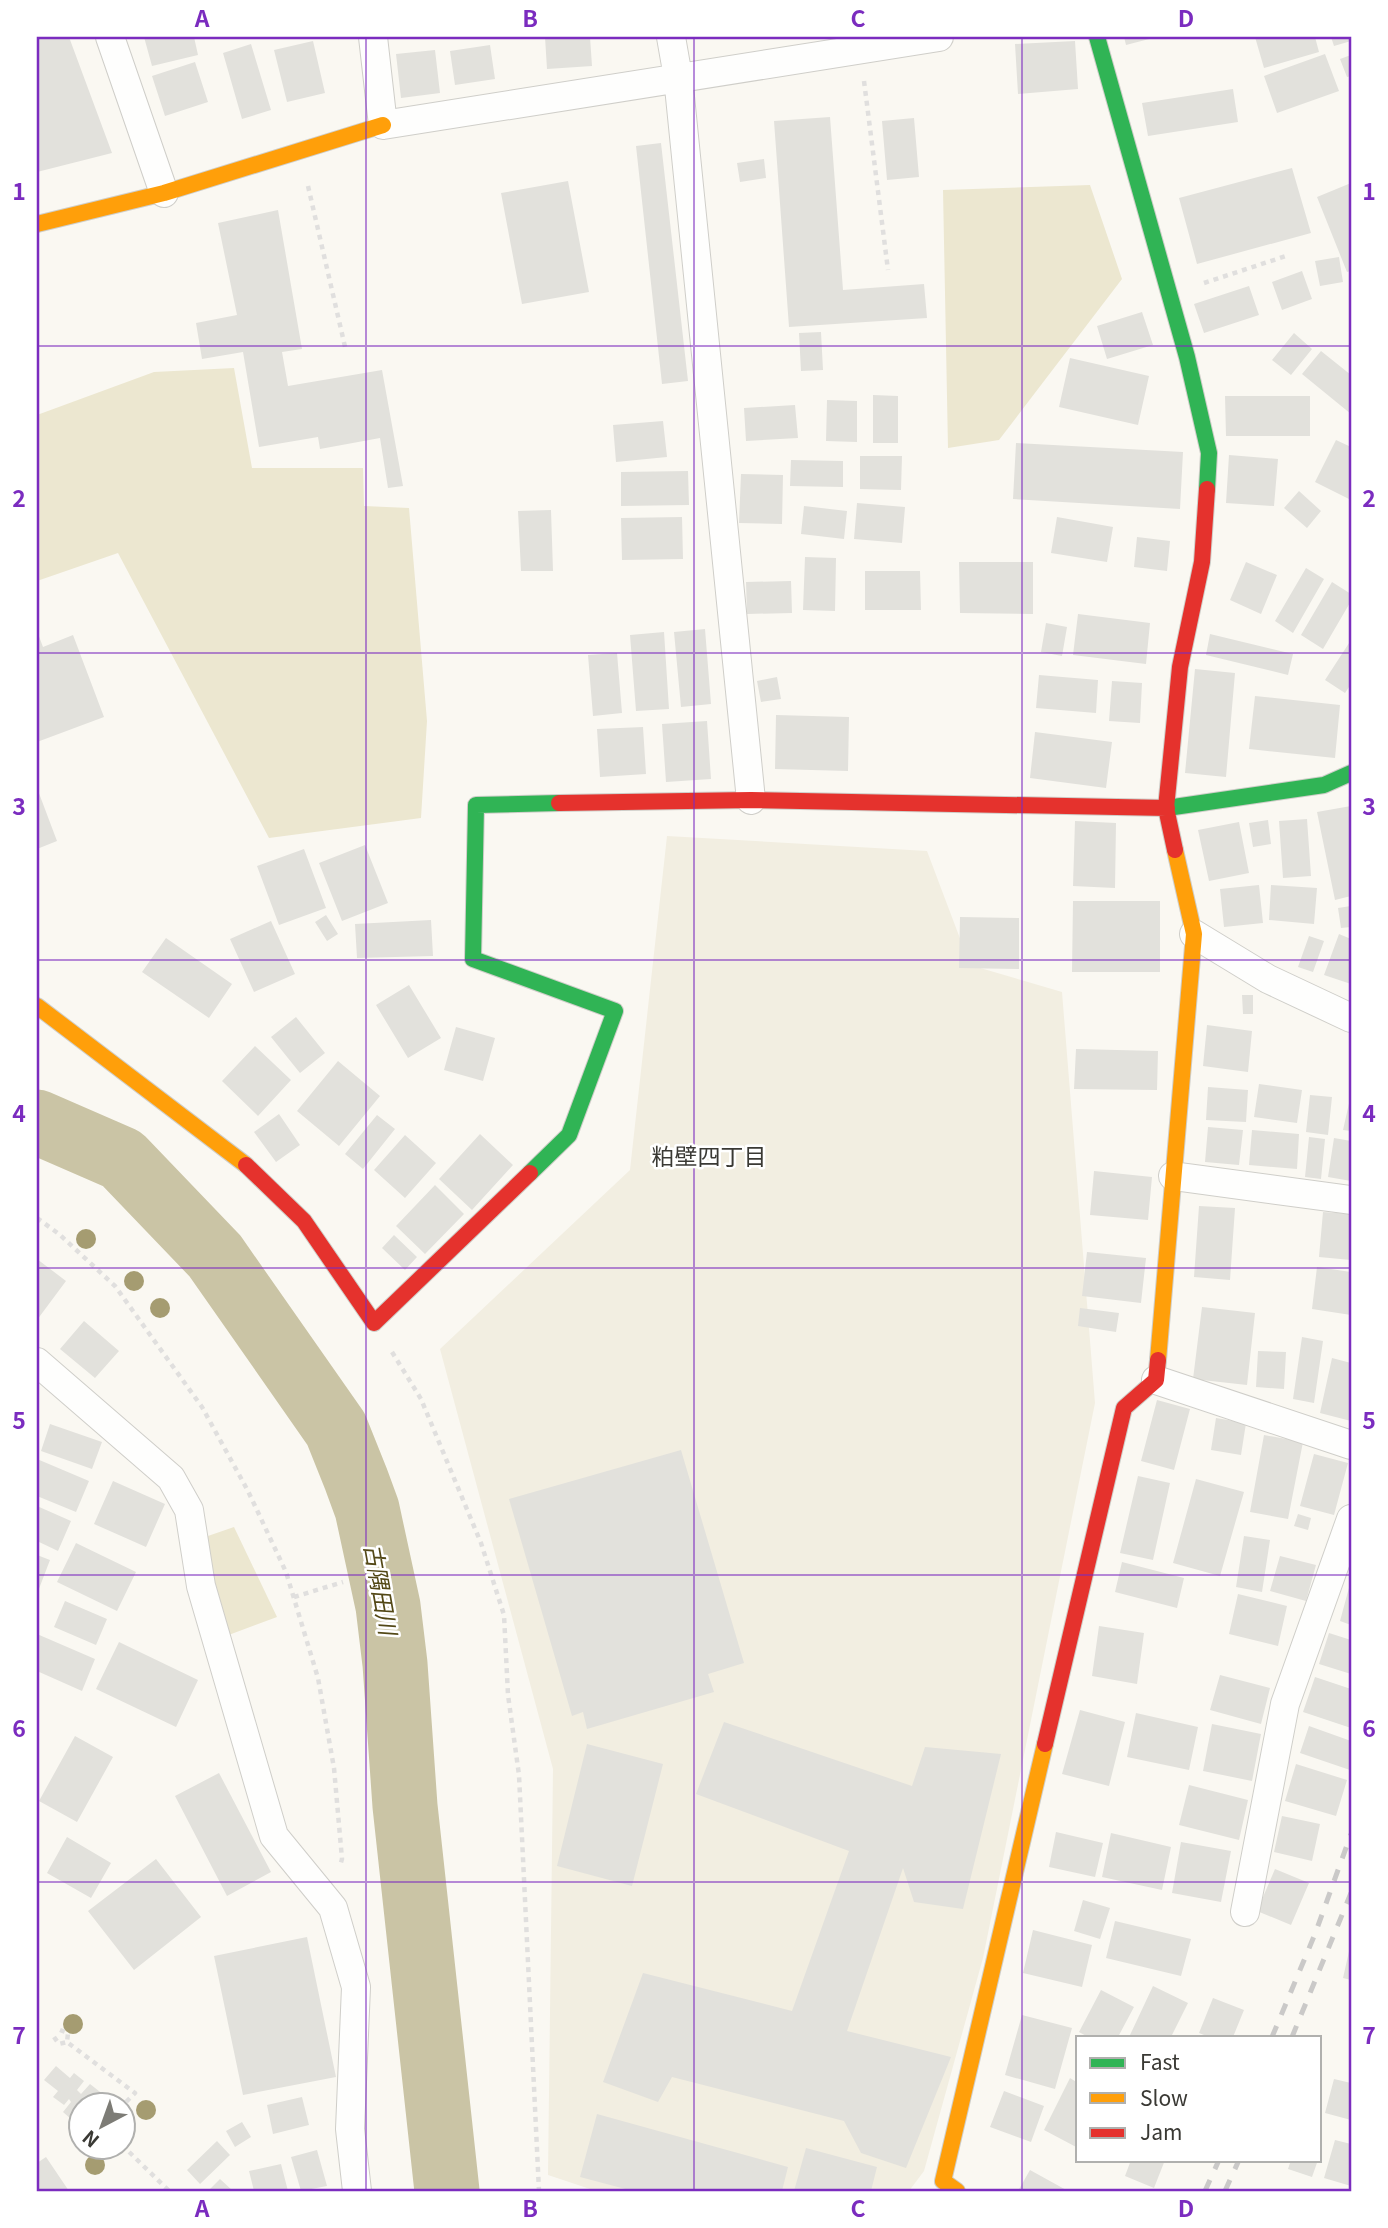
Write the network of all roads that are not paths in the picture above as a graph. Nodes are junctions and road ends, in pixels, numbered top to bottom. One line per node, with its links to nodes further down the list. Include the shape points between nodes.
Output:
1 (110, 37): 8 (street)
2 (373, 37): 7 (street)
3 (671, 37): 6 (street)
4 (939, 37): 6 (street)
5 (1097, 37): 12 (street, via 1209,453 1202,562 1180,667)
6 (678, 78): 7 (street); 11 (street)
7 (383, 125): 8 (street)
8 (164, 193): 9 (street)
9 (37, 224)
10 (1351, 773): 12 (street, via 1324,785)
11 (751, 800): 12 (street); 14 (street, via 476,805 473,959 615,1011 569,1135 374,1323 304,1221 242,1160)
12 (1166, 808): 13 (street)
13 (1194, 934): 15 (street, via 1268,979); 16 (street)
14 (37, 1006)
15 (1351, 1018)
16 (1173, 1176): 17 (street); 19 (street)
17 (1351, 1200)
18 (37, 1362): 24 (street, via 171,1478 189,1510 201,1586 274,1836 333,1908 356,1987 350,2129)
19 (1156, 1380): 20 (street); 23 (street, via 1124,1408)
20 (1351, 1445)
21 (1351, 1519): 22 (street, via 1285,1704)
22 (1245, 1912)
23 (946, 2188)
24 (358, 2191)

